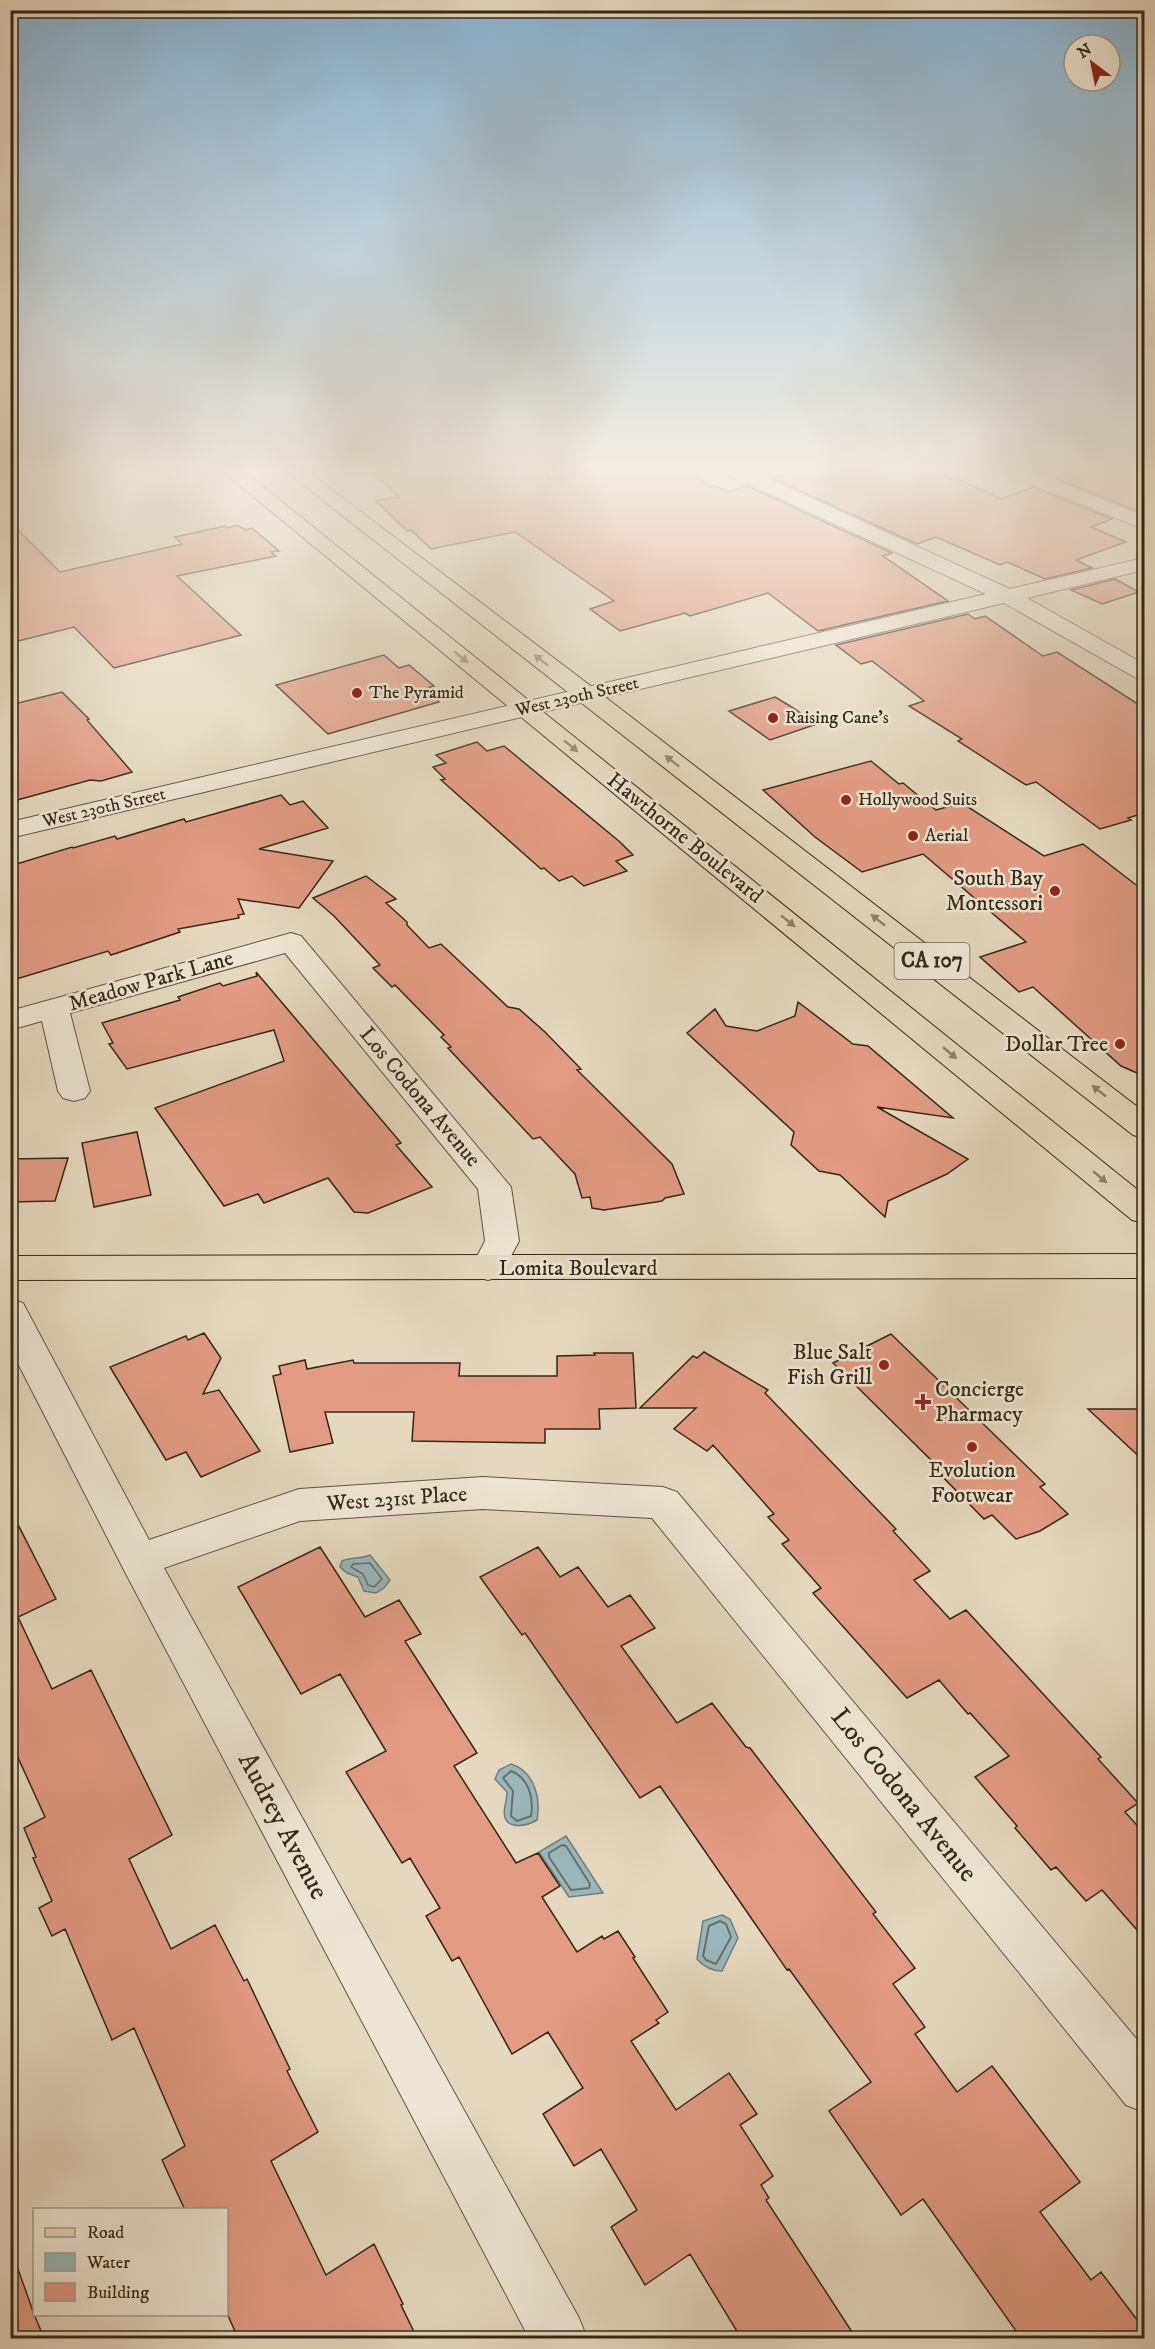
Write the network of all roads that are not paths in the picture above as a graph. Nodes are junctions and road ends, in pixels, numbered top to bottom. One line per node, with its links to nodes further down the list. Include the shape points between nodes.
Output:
1 (360, 575): 8 (main road, Hawthorne Boulevard / CA 107, one-way to 8)
2 (430, 575): 7 (main road, CA 107, one-way to 2)
3 (959, 575): 5 (street)
4 (1100, 575): 5 (street, West 230th Street)
5 (1007, 597): 6 (street); 7 (street, West 230th Street)
6 (1144, 673)
7 (588, 695): 8 (street, West 230th Street); 14 (main road, CA 107, one-way to 7)
8 (526, 709): 9 (street, West 230th Street); 15 (main road, Hawthorne Boulevard / CA 107, one-way to 15)
9 (10, 830)
10 (291, 942): 11 (street, Meadow Park Lane); 18 (street, Los Codona Avenue, via 494,1187 502,1241)
11 (54, 1009): 12 (street, Meadow Park Lane); 13 (street)
12 (10, 1021)
13 (74, 1090)
14 (1144, 1128)
15 (1144, 1212)
16 (1144, 1266): 18 (main road, Lomita Boulevard)
17 (10, 1268): 18 (main road, Lomita Boulevard)
18 (488, 1268)
19 (10, 1312): 21 (street, Audrey Avenue)
20 (663, 1503): 21 (street, West 231st Place, via 483,1493 299,1505); 22 (street, Los Codona Avenue)
21 (139, 1560): 23 (street, Audrey Avenue)
22 (1144, 2087)
23 (559, 2338)

